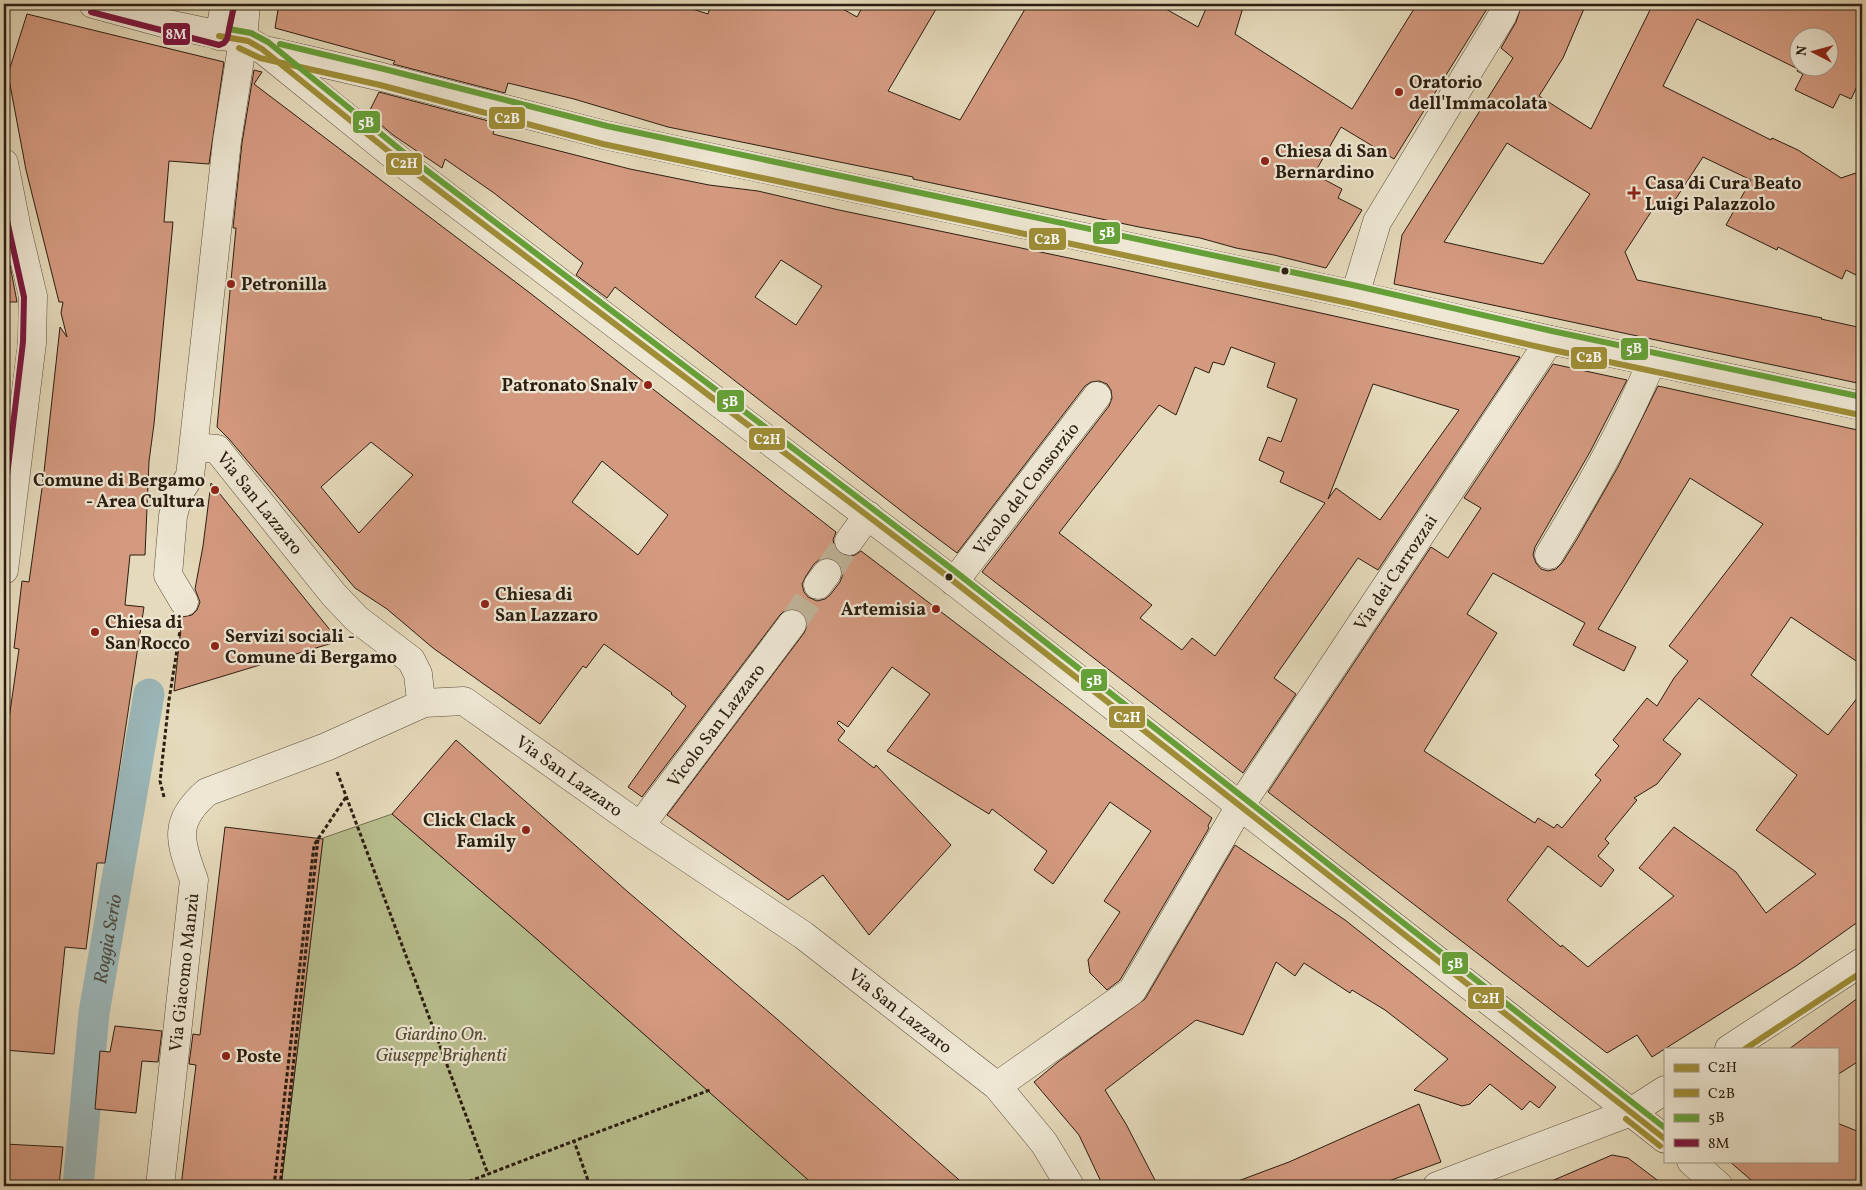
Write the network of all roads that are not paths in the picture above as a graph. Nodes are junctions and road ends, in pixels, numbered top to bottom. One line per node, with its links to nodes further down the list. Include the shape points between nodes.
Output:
1 (92, 4): 5 (street)
2 (225, 4): 5 (street)
3 (246, 4): 5 (street)
4 (1507, 4): 8 (street, via 1377,222)
5 (241, 42): 8 (street, via 605,135); 13 (street, Via San Lazzaro); 14 (street)
6 (4, 163): 7 (street)
7 (14, 234): 17 (street, via 34,296)
8 (1355, 295): 9 (street)
9 (1550, 340): 10 (street); 22 (street, Via dei Carrozzai)
10 (1652, 361): 12 (street); 16 (street, via 1597,476)
11 (1096, 396): 18 (street, Vicolo del Consorzio)
12 (1862, 406)
13 (194, 447): 19 (street, Via San Lazzaro, via 190,476 179,493 173,516 168,575); 21 (street, Via San Lazzaro, via 217,449 334,595 357,619 411,660 418,674)
14 (868, 515): 15 (street); 18 (street)
15 (849, 541)
16 (1549, 555)
17 (4, 570)
18 (954, 582): 22 (street)
19 (182, 614)
20 (792, 624): 23 (street, Vicolo San Lazzaro)
21 (424, 704): 23 (street, Via San Lazzaro, via 464,701); 31 (street, Via Giacomo Manzù, via 326,747 207,792 194,803 185,819 182,844 194,880)
22 (1240, 806): 26 (street, via 1132,991); 28 (street)
23 (640, 826): 26 (street, Via San Lazzaro, via 803,935)
24 (1862, 962): 25 (street)
25 (1731, 1048)
26 (997, 1086): 32 (street, Via San Lazzaro, via 1044,1143)
27 (1664, 1091): 28 (street)
28 (1631, 1112): 29 (street); 33 (street)
29 (1664, 1138)
30 (1693, 1162): 34 (street)
31 (160, 1186)
32 (1070, 1186)
33 (1437, 1186)
34 (1719, 1186)

